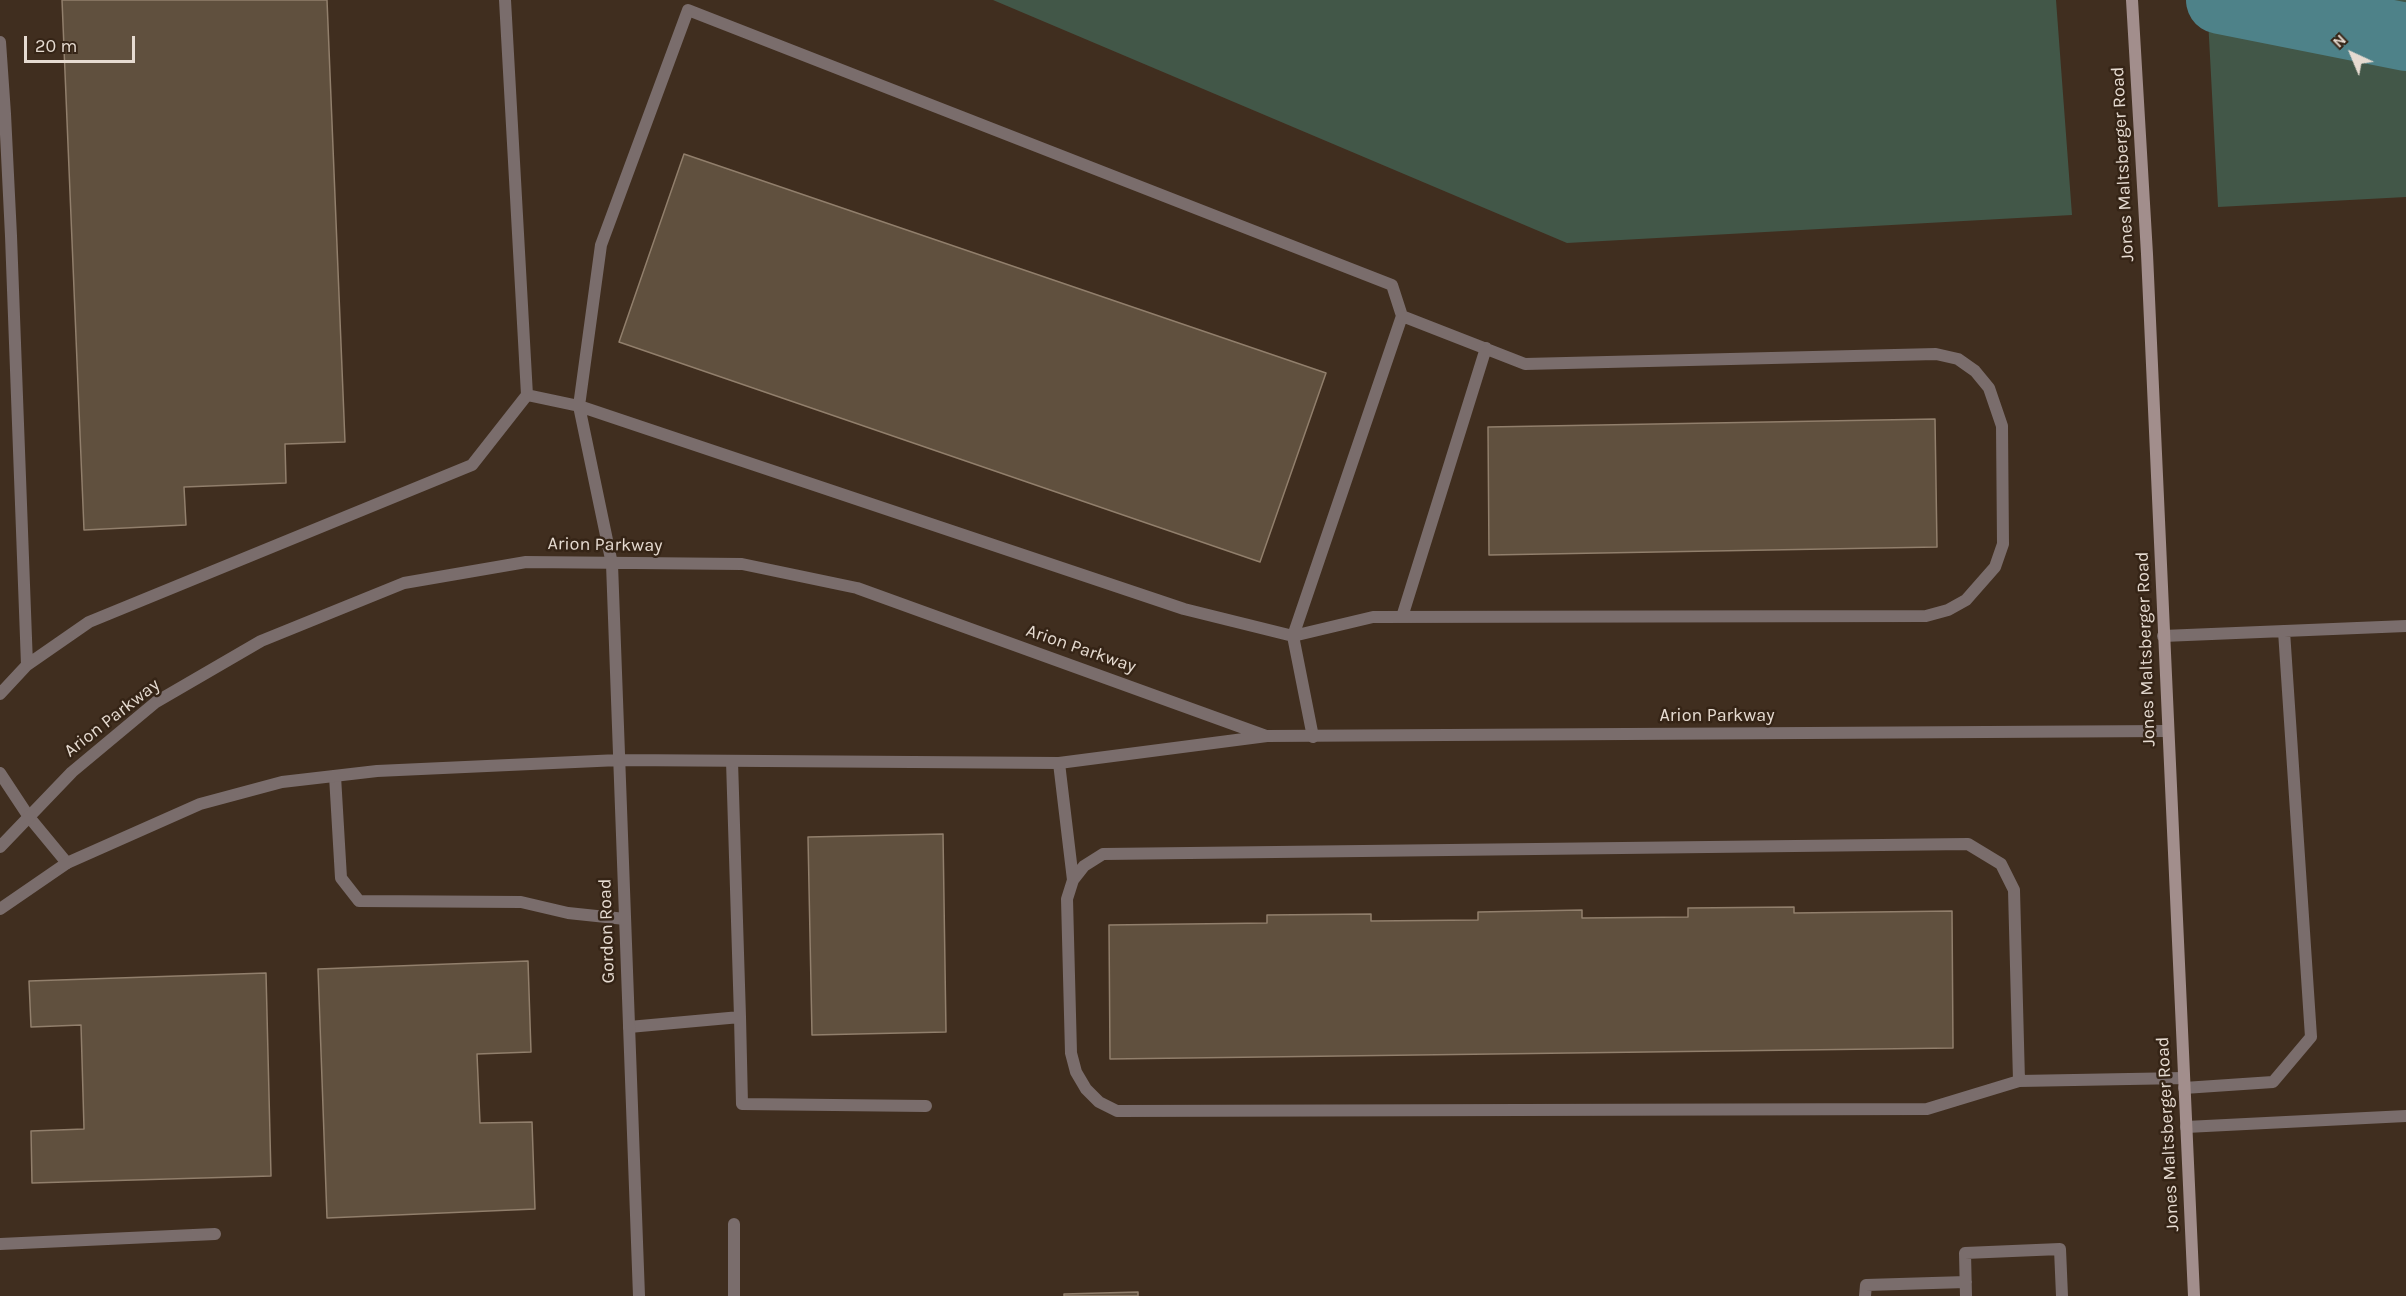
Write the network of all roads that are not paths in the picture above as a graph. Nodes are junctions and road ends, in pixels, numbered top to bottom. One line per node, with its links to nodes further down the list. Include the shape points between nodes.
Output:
1 (505, 0): 8 (street)
2 (2132, 0): 15 (main road, Jones Maltsberger Road)
3 (0, 42): 4 (street)
4 (3, 114): 5 (street)
5 (6, 236): 16 (street)
6 (1402, 316): 7 (street); 9 (street, Gordon Road, via 1392,285 687,10 601,245); 14 (street)
7 (1486, 348): 11 (street); 11 (street, via 1525,364 1935,354 1958,359 1975,370 1989,388 2002,426 2003,544 1995,567 1966,600 1948,610 1926,615)
8 (527, 395): 9 (street); 16 (street, via 472,465 89,622)
9 (579, 406): 10 (street, Gordon Road); 14 (street, via 1184,609)
10 (612, 564): 19 (street, Arion Parkway, via 742,564 857,588); 21 (street, Gordon Road); 26 (street, Arion Parkway, via 526,562 404,583 261,641 156,702 72,772)
11 (1402, 617): 14 (street, via 1373,617)
12 (2406, 626): 13 (street)
13 (2284, 631): 15 (street); 35 (street, via 2311,1037 2273,1082)
14 (1293, 636): 20 (street)
15 (2163, 636): 18 (main road, Jones Maltsberger Road)
16 (27, 665): 17 (street)
17 (0, 694)
18 (2167, 731): 20 (street, Arion Parkway); 35 (main road, Jones Maltsberger Road)
19 (1267, 736): 20 (street, Arion Parkway); 23 (street, Arion Parkway)
20 (1313, 737)
21 (619, 760): 22 (street, Arion Parkway); 25 (street, Arion Parkway); 31 (street, Gordon Road)
22 (732, 761): 23 (street, Arion Parkway); 32 (street)
23 (1059, 763): 29 (street)
24 (0, 773): 26 (street)
25 (335, 776): 28 (street, Arion Parkway, via 282,782 200,804); 31 (street, via 341,878 360,901 521,902 568,913)
26 (29, 817): 27 (street, Arion Parkway); 28 (street)
27 (0, 847)
28 (67, 863): 30 (street, Arion Parkway)
29 (1073, 880): 34 (street, via 1066,899 1071,1053 1086,1089 1099,1102 1117,1111 1927,1109); 34 (street, via 1084,866 1103,854 1968,844 2001,864 2014,890)
30 (0, 909)
31 (625, 919): 33 (street, Gordon Road)
32 (740, 1017): 33 (street); 36 (street, via 742,1104)
33 (629, 1027): 43 (street, Gordon Road)
34 (2019, 1081): 35 (street)
35 (2184, 1083): 38 (main road, Jones Maltsberger Road)
36 (926, 1106)
37 (2406, 1116): 38 (street)
38 (2186, 1127): 48 (main road, Jones Maltsberger Road)
39 (734, 1224): 44 (street)
40 (215, 1234): 41 (street)
41 (0, 1244)
42 (1966, 1282): 45 (street, via 1866,1285); 46 (street); 47 (street, via 1965,1253 2060,1249)
43 (639, 1296)
44 (734, 1296)
45 (1865, 1296)
46 (1966, 1296)
47 (2062, 1296)
48 (2194, 1296)

